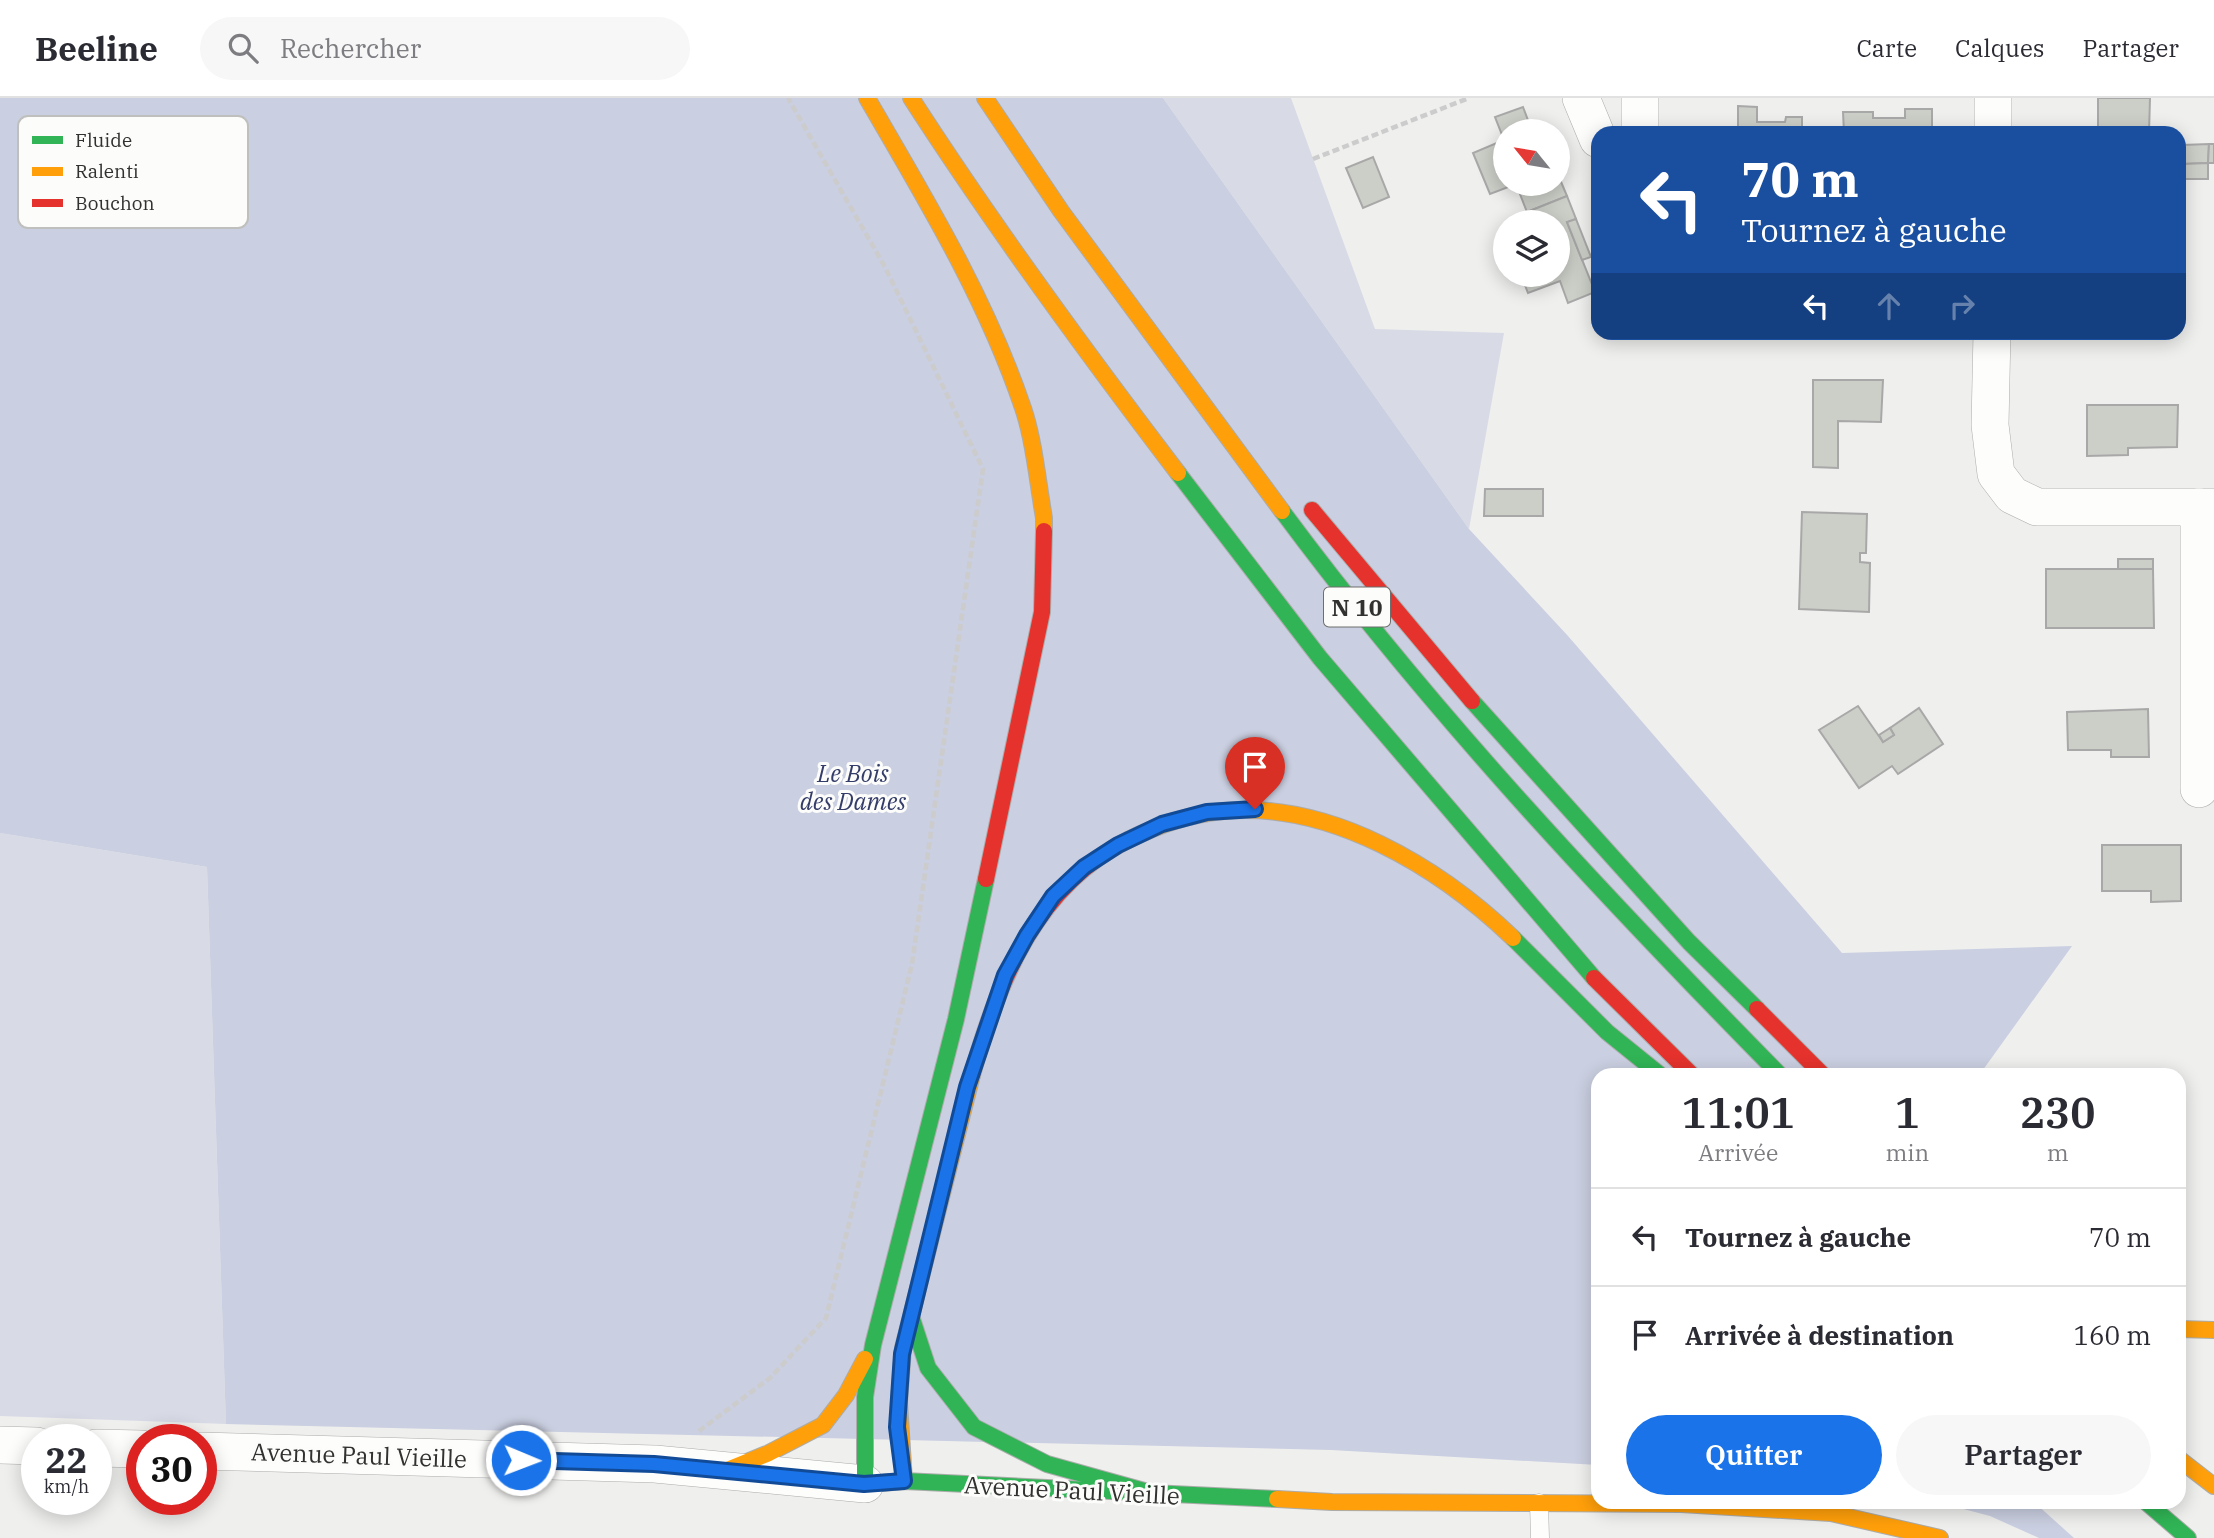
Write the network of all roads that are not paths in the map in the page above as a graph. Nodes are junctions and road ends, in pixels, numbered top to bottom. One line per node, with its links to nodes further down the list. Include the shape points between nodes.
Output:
1 (867, 98): 23 (main road, via 995,332 1024,411 1044,518 1042,612 956,1019)
2 (911, 98): 17 (main road, N 10, via 1079,342 1320,658 1606,992)
3 (985, 98): 10 (main road, N 10)
4 (1581, 98): 7 (street)
5 (1640, 98): 8 (street)
6 (1993, 98): 9 (street)
7 (1593, 126)
8 (1640, 126)
9 (1993, 126)
10 (1062, 211): 12 (main road); 18 (main road, N 10, via 1308,547 1461,734 1670,963)
11 (1992, 340): 14 (street, via 1990,425 1996,474 2012,495 2037,507)
12 (1221, 401)
13 (1300, 496): 19 (main road, via 1477,707 1689,942)
14 (2206, 507): 15 (street)
15 (2199, 789)
16 (1652, 1068): 20 (main road, via 1606,1031 1462,893 1381,845 1297,816 1255,809 1207,812 1162,824 1084,867 1053,896 1005,975 967,1087)
17 (1684, 1068)
18 (1773, 1068)
19 (1816, 1068)
20 (911, 1316): 29 (main road, via 902,1354 897,1427); 32 (main road, via 928,1368 974,1427 1047,1464)
21 (2186, 1329): 22 (main road)
22 (2214, 1330)
23 (873, 1345): 28 (main road, via 846,1395 823,1425 769,1454); 30 (main road, via 865,1397)
24 (0, 1445): 25 (street)
25 (21, 1446)
26 (217, 1451): 28 (street, Avenue Paul Vieille, via 654,1464)
27 (2186, 1464): 31 (main road)
28 (724, 1471): 30 (street, Avenue Paul Vieille)
29 (904, 1481): 30 (main road, Avenue Paul Vieille); 32 (main road, Avenue Paul Vieille)
30 (864, 1484)
31 (2214, 1486)
32 (1155, 1494): 33 (main road, Avenue Paul Vieille, via 1332,1502)
33 (1539, 1503): 34 (main road, Avenue Paul Vieille); 37 (lane)
34 (1591, 1503)
35 (1764, 1509): 38 (main road, Avenue Paul Vieille, via 1831,1513)
36 (2154, 1509): 39 (main road)
37 (1540, 1538)
38 (1940, 1538)
39 (2188, 1538)

